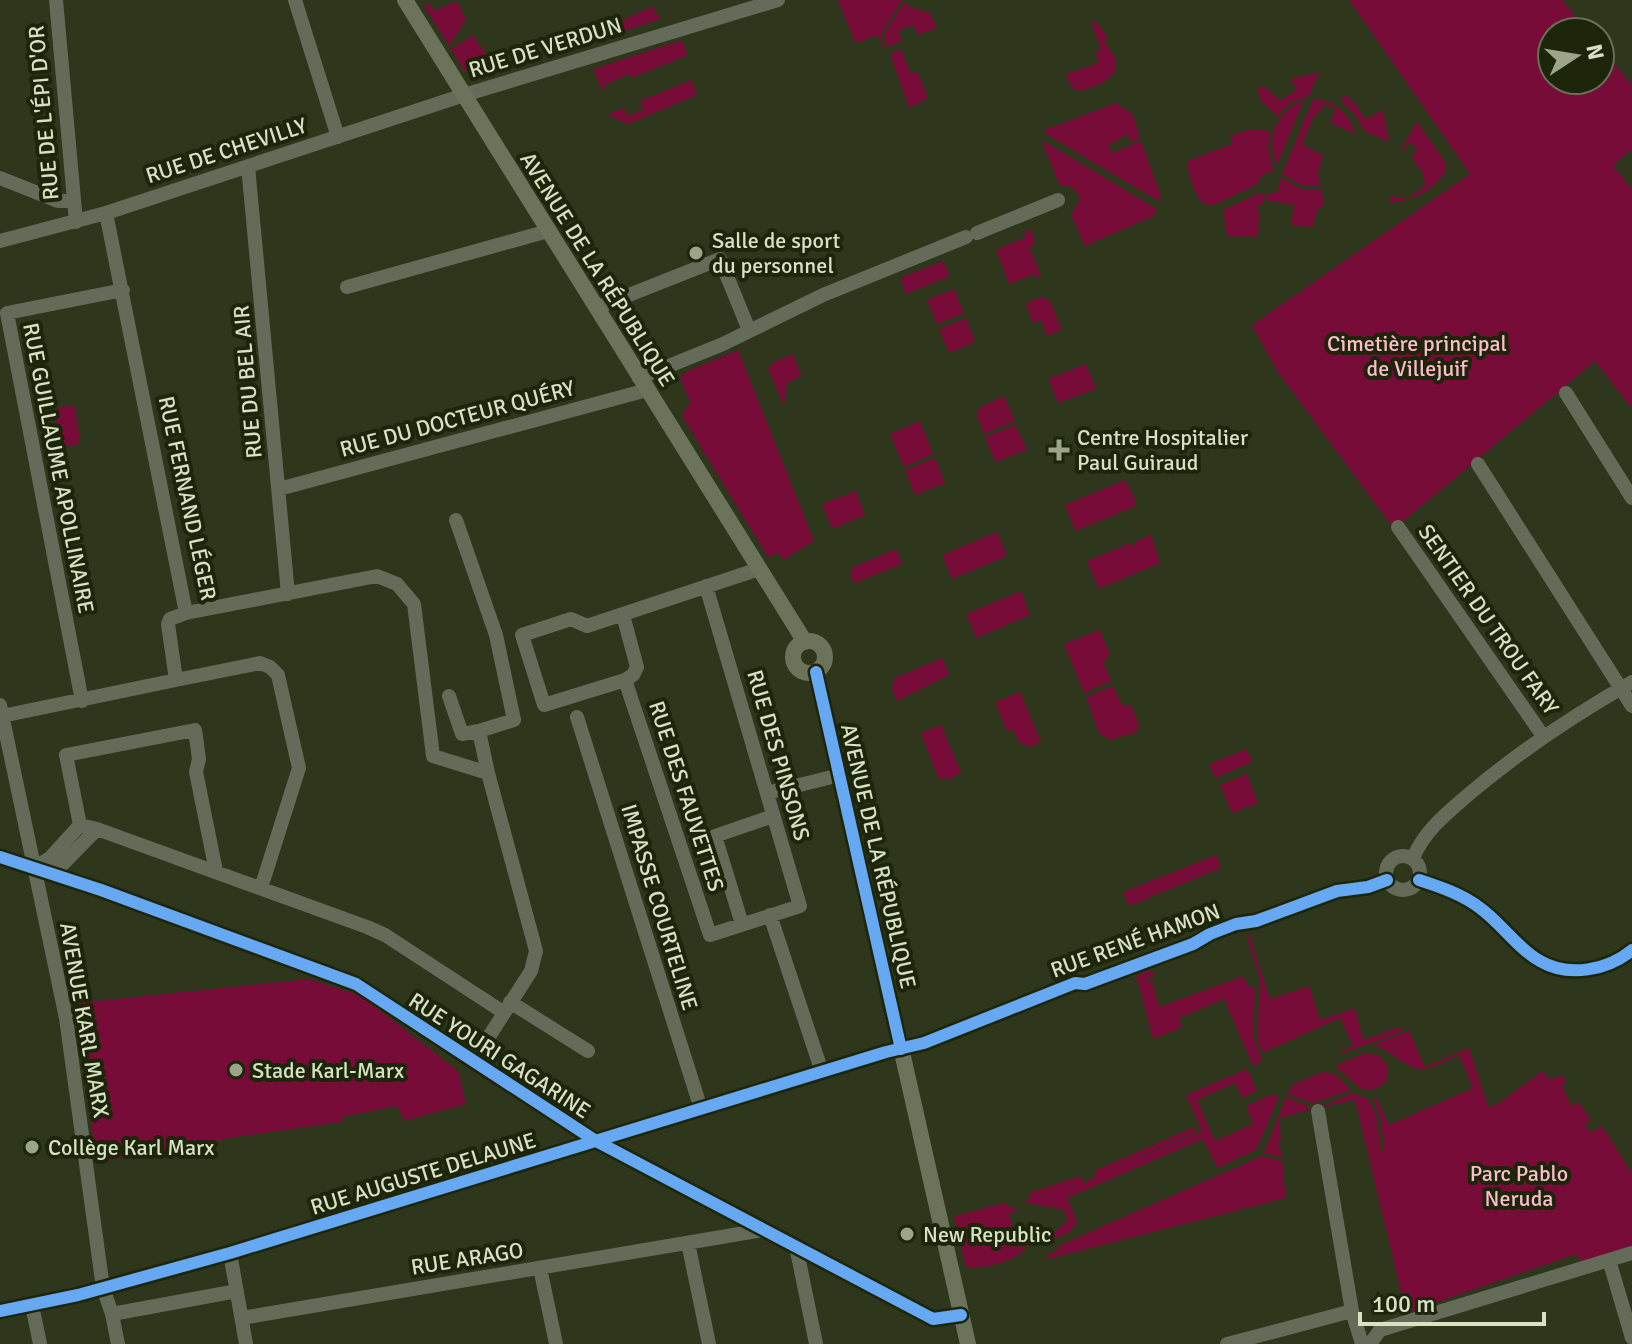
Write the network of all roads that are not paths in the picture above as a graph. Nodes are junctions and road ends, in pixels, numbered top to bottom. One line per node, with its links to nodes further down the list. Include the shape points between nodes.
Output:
1 (56, 0): 10 (street, RUE DE L'ÉPI D'OR)
2 (295, 0): 6 (street)
3 (778, 0): 5 (street, RUE DE VERDUN)
4 (412, 2): 5 (main road, AVENUE DE LA RÉPUBLIQUE)
5 (464, 95): 6 (street, RUE DE CHEVILLY); 13 (main road, AVENUE DE LA RÉPUBLIQUE)
6 (338, 137): 7 (street, RUE DE CHEVILLY)
7 (248, 166): 11 (street, RUE DE CHEVILLY); 23 (street, RUE DU BEL AIR)
8 (0, 178): 10 (street, via 58,201)
9 (1058, 200): 18 (street, RUE DU DOCTEUR QUÉRY)
10 (72, 201): 12 (street, RUE DE L'ÉPI D'OR)
11 (106, 213): 12 (street, RUE DE CHEVILLY); 16 (street, RUE FERNAND LÉGER)
12 (76, 222): 14 (street, RUE DE CHEVILLY)
13 (548, 231): 15 (street); 17 (main road, AVENUE DE LA RÉPUBLIQUE)
14 (0, 241)
15 (347, 287)
16 (123, 290): 19 (street, RUE GUILLAUME APOLLINAIRE, via 7,313); 30 (street, RUE FERNAND LÉGER)
17 (596, 308): 18 (street, via 720,259); 20 (main road, AVENUE DE LA RÉPUBLIQUE)
18 (749, 330): 20 (street, RUE DU DOCTEUR QUÉRY)
19 (6, 336): 38 (street, RUE GUILLAUME APOLLINAIRE)
20 (643, 384): 23 (street, RUE DU DOCTEUR QUÉRY); 27 (main road, AVENUE DE LA RÉPUBLIQUE)
21 (1566, 393): 24 (street)
22 (1478, 464): 36 (street)
23 (279, 489): 29 (street, RUE DU BEL AIR)
24 (1632, 498)
25 (456, 520): 42 (street, via 496,635 514,720)
26 (1398, 527): 43 (street, SENTIER DU TROU FARY)
27 (759, 569): 28 (street); 32 (main road, AVENUE DE LA RÉPUBLIQUE)
28 (706, 586): 31 (street); 46 (street, RUE DES PINSONS)
29 (288, 594): 30 (street, RUE FERNAND LÉGER); 44 (street, RUE FERNAND LÉGER, via 377,576 397,584 414,604 433,756)
30 (186, 613): 34 (street, via 168,624)
31 (623, 615): 35 (street, RUE DES FAUVETTES, via 637,667); 35 (street, via 587,626 571,619 522,635 544,705)
32 (805, 642): 33 (main road, AVENUE DE LA RÉPUBLIQUE, via 815,642 825,652); 33 (main road, AVENUE DE LA RÉPUBLIQUE, via 794,652 794,663 801,671)
33 (816, 672): 45 (main road, AVENUE DE LA RÉPUBLIQUE)
34 (176, 680): 38 (street); 57 (street, via 260,663 278,675 299,768)
35 (625, 680): 59 (street, RUE DES FAUVETTES, via 710,935)
36 (1626, 685): 39 (street); 43 (street)
37 (449, 696): 42 (street, via 462,734)
38 (82, 701): 40 (street)
39 (1632, 706)
40 (1, 710): 52 (street, AVENUE KARL MARX)
41 (577, 717): 66 (street, IMPASSE COURTELINE)
42 (479, 731): 44 (street)
43 (1543, 736): 51 (street, via 1430,828)
44 (488, 773): 61 (street, via 536,951 531,971)
45 (840, 775): 46 (street); 62 (main road, AVENUE DE LA RÉPUBLIQUE)
46 (767, 793): 47 (street, RUE DES PINSONS)
47 (773, 816): 58 (street, RUE DES PINSONS, via 800,906); 59 (street, via 715,836)
48 (80, 825): 49 (street); 52 (street); 53 (street, via 66,755 195,730 196,772)
49 (97, 829): 53 (street); 54 (street)
50 (0, 857): 52 (street, RUE YOURI GAGARINE)
51 (1413, 858): 55 (street, via 1391,860); 56 (street)
52 (35, 867): 54 (street, RUE YOURI GAGARINE); 76 (street, AVENUE KARL MARX, via 66,1018)
53 (216, 871): 57 (street)
54 (54, 873): 64 (street, RUE YOURI GAGARINE, via 356,984)
55 (1387, 880): 56 (street, RUE RENÉ HAMON, via 1402,890); 62 (street, RUE RENÉ HAMON, via 1236,924)
56 (1419, 880): 60 (street, RUE RENÉ HAMON, via 1481,908 1551,966 1600,968)
57 (261, 888): 61 (street, via 385,935)
58 (770, 915): 59 (street, RUE DES FAUVETTES); 65 (street)
59 (742, 924)
60 (1630, 957)
61 (506, 1007): 63 (street); 64 (street)
62 (901, 1049): 65 (street, RUE AUGUSTE DELAUNE); 82 (main road, AVENUE DE LA RÉPUBLIQUE)
63 (588, 1051)
64 (474, 1060): 68 (street, RUE YOURI GAGARINE)
65 (822, 1072): 66 (street, RUE AUGUSTE DELAUNE)
66 (701, 1109): 68 (street, RUE AUGUSTE DELAUNE)
67 (1318, 1111): 80 (street)
68 (596, 1141): 69 (street, RUE YOURI GAGARINE); 72 (street, RUE AUGUSTE DELAUNE)
69 (763, 1230): 70 (street, RUE ARAGO); 71 (street, RUE YOURI GAGARINE)
70 (688, 1243): 75 (street, RUE ARAGO); 90 (street)
71 (796, 1246): 82 (street, RUE YOURI GAGARINE, via 933,1319); 91 (street)
72 (230, 1253): 76 (street, RUE AUGUSTE DELAUNE); 77 (street)
73 (1632, 1253): 74 (street)
74 (1609, 1260): 84 (street); 85 (street)
75 (540, 1268): 83 (street, RUE ARAGO); 89 (street)
76 (103, 1288): 78 (street, RUE AUGUSTE DELAUNE); 81 (street, AVENUE KARL MARX)
77 (237, 1291): 81 (street); 83 (street)
78 (32, 1305): 79 (street, RUE AUGUSTE DELAUNE); 86 (street)
79 (0, 1311)
80 (1352, 1311): 84 (street); 93 (street); 94 (street)
81 (112, 1314): 87 (street, AVENUE KARL MARX)
82 (961, 1315): 92 (main road, AVENUE DE LA RÉPUBLIQUE)
83 (242, 1318): 88 (street)
84 (1380, 1330): 95 (street)
85 (1632, 1338)
86 (40, 1344)
87 (118, 1344)
88 (246, 1344)
89 (556, 1344)
90 (709, 1344)
91 (816, 1344)
92 (968, 1344)
93 (1227, 1344)
94 (1362, 1344)
95 (1370, 1344)

